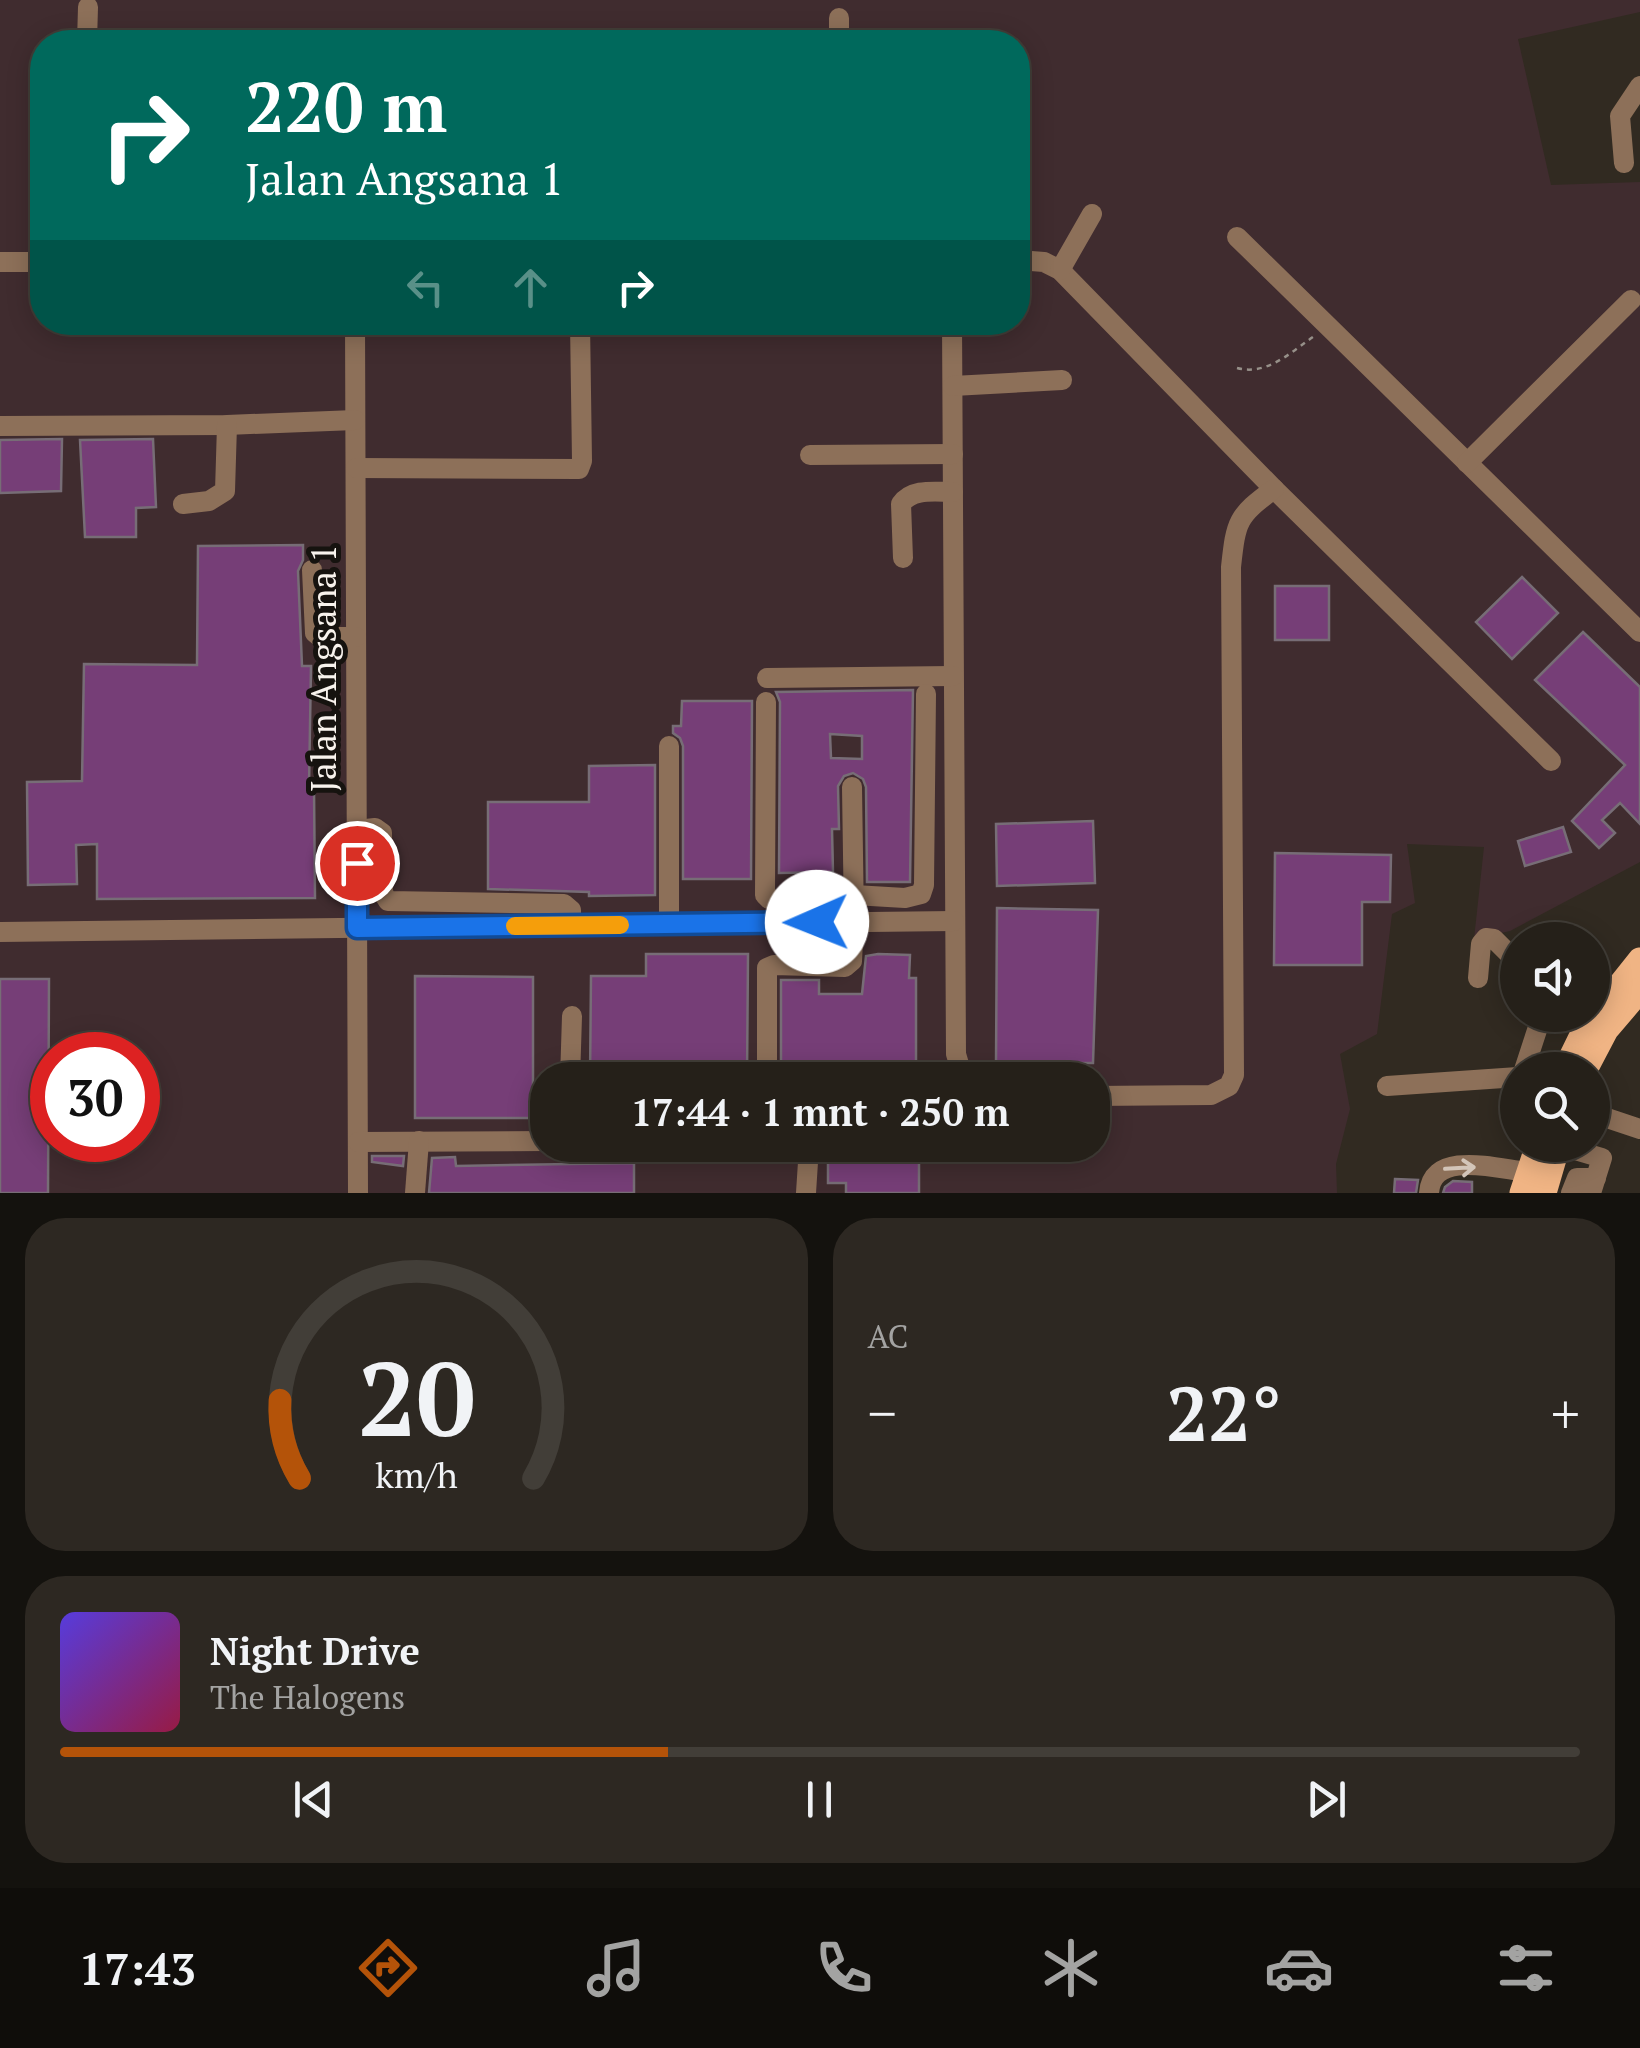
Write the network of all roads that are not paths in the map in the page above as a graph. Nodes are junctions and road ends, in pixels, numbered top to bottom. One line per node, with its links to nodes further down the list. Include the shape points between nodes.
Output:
1 (88, 7): 3 (street)
2 (839, 18): 4 (street)
3 (87, 30)
4 (838, 30)
5 (1640, 86): 6 (street, via 1620,116)
6 (1624, 163)
7 (1092, 214): 12 (street)
8 (1236, 238): 24 (street)
9 (1030, 261): 12 (street)
10 (0, 262): 11 (street)
11 (30, 262)
12 (1060, 270): 26 (street)
13 (1631, 300): 24 (street)
14 (355, 335): 19 (street, Jalan Angsana 1)
15 (580, 335): 25 (street, via 579,469)
16 (952, 335): 18 (street)
17 (1062, 380): 18 (street)
18 (953, 386): 22 (street)
19 (355, 420): 20 (street); 25 (street, Jalan Angsana 1)
20 (227, 425): 21 (street); 28 (street, via 225,491)
21 (0, 426)
22 (953, 454): 23 (street); 27 (street)
23 (810, 455)
24 (1468, 463): 31 (street)
25 (356, 468): 32 (street, Jalan Angsana 1)
26 (1274, 489): 38 (street); 59 (street, via 1240,518 1231,568 1234,1076 1212,1095)
27 (953, 492): 29 (street, via 904,499); 33 (street)
28 (183, 504)
29 (904, 558)
30 (312, 570): 32 (street, via 315,633)
31 (1640, 632)
32 (356, 636): 40 (street, Jalan Angsana 1)
33 (953, 676): 34 (street); 42 (street)
34 (767, 678)
35 (926, 694): 41 (street, via 921,894)
36 (766, 702): 41 (street, via 765,895)
37 (669, 746): 43 (street)
38 (1551, 760)
39 (852, 787): 41 (street)
40 (356, 830): 44 (street, via 382,833 388,901 564,904); 45 (street, Jalan Angsana 1)
41 (854, 907): 42 (street); 43 (street); 54 (street, via 850,965 767,968)
42 (954, 921): 56 (street)
43 (668, 924): 44 (street)
44 (571, 925): 45 (street)
45 (357, 928): 46 (street); 63 (street, Jalan Angsana 1)
46 (0, 932)
47 (1500, 945): 49 (street, via 1486,938 1481,944)
48 (1640, 960): 50 (main road)
49 (1478, 978)
50 (1610, 990)
51 (1640, 990): 53 (main road)
52 (572, 1016): 55 (street)
53 (1594, 1052)
54 (767, 1061)
55 (571, 1062)
56 (960, 1062)
57 (1500, 1079): 58 (street)
58 (1388, 1086)
59 (1110, 1096)
60 (1610, 1119): 61 (street)
61 (1640, 1130)
62 (419, 1141): 63 (street); 64 (street); 71 (street)
63 (358, 1142): 70 (street, Jalan Angsana 1)
64 (530, 1142)
65 (808, 1162): 72 (street)
66 (1547, 1162): 68 (main road)
67 (1601, 1162): 69 (street)
68 (1531, 1186): 73 (street, one-way to 68, via 1436,1172 1453,1165)
69 (1593, 1186): 74 (street, via 1577,1178)
70 (358, 1193)
71 (415, 1193)
72 (806, 1193)
73 (1429, 1193)
74 (1571, 1193)

